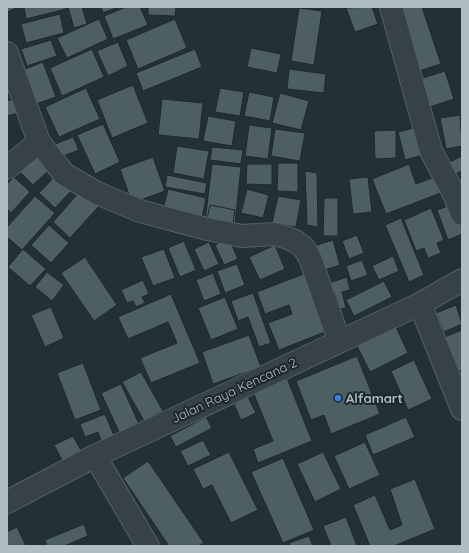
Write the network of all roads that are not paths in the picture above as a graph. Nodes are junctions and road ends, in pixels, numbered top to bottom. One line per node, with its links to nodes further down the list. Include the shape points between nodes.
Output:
1 (391, 7): 5 (street, via 431,150)
2 (7, 52): 3 (street)
3 (39, 142): 4 (street); 8 (street, via 64,174 118,203 207,229 242,236 274,234 295,241 304,248 310,258)
4 (7, 168)
5 (462, 214)
6 (462, 280): 7 (street, Jalan Raya Kencana 2)
7 (420, 304): 8 (street, Jalan Raya Kencana 2); 9 (street)
8 (339, 340): 10 (street, Jalan Raya Kencana 2)
9 (462, 409)
10 (96, 456): 11 (street, Jalan Raya Kencana 2); 12 (street)
11 (7, 502)
12 (148, 546)

